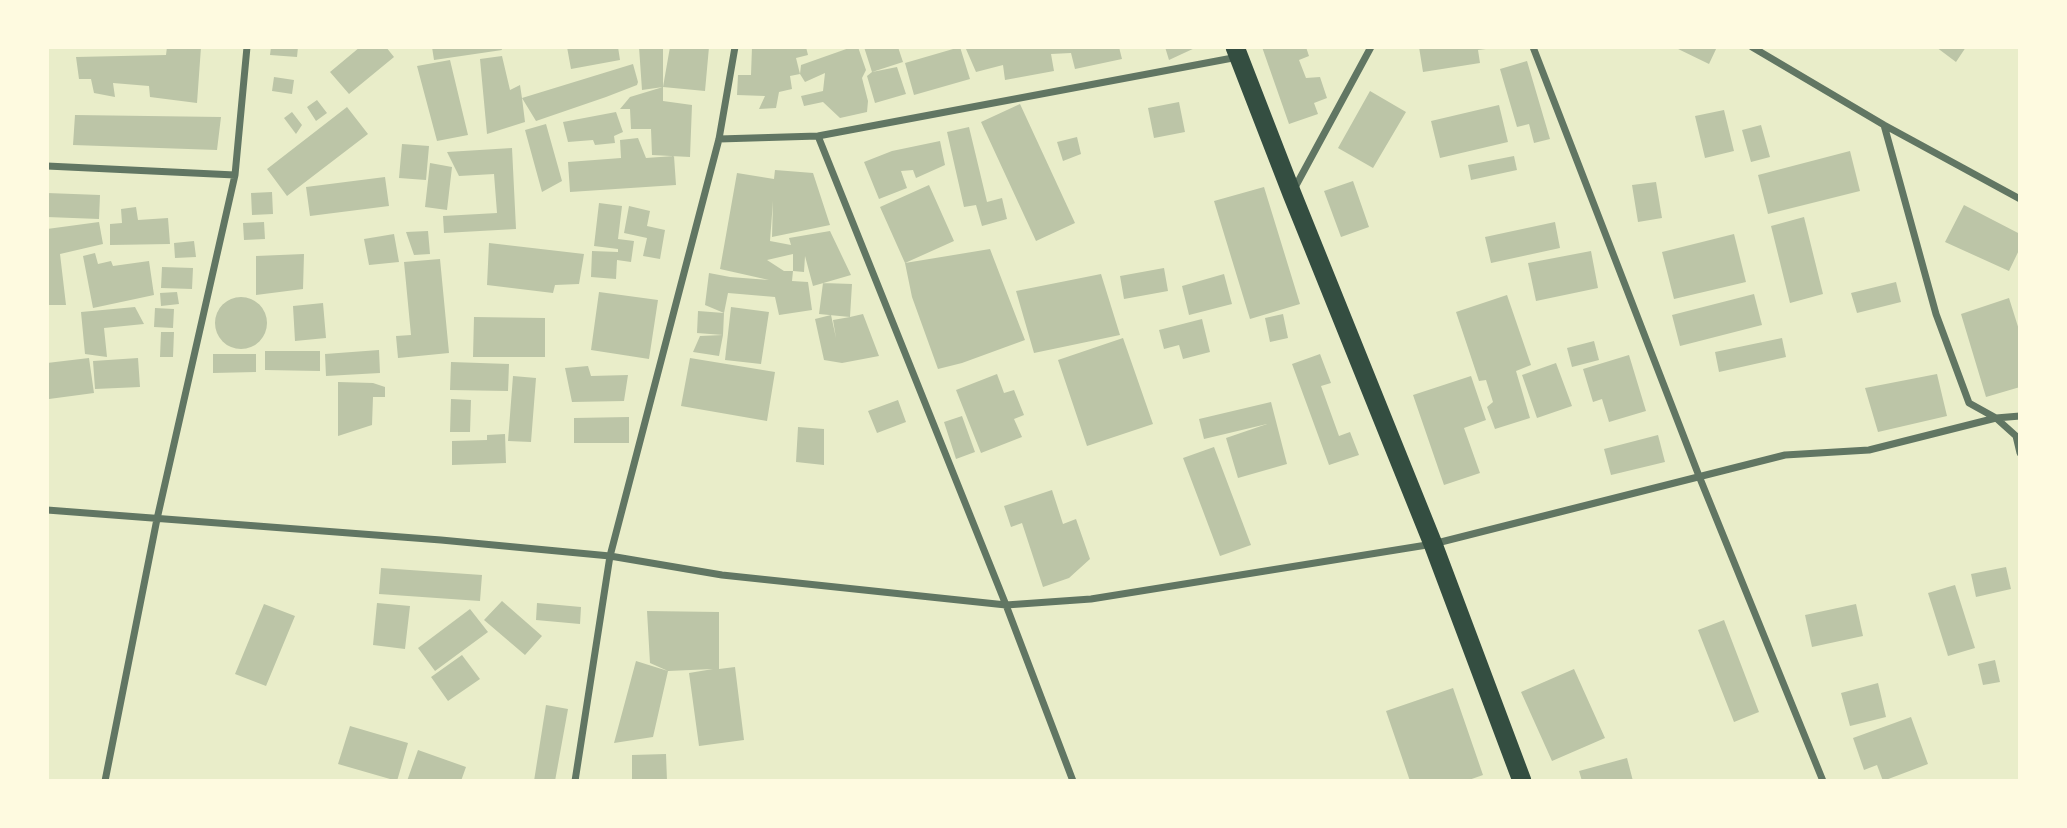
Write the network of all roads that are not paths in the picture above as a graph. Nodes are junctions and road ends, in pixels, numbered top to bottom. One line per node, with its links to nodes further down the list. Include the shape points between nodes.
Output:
1 (247, 47): 11 (street)
2 (735, 47): 9 (street)
3 (1371, 47): 12 (street)
4 (1533, 47): 17 (street)
5 (1752, 47): 7 (street)
6 (1236, 52): 8 (street); 12 (highway)
7 (1884, 125): 13 (street); 15 (street, via 1936,314 1969,403)
8 (818, 136): 9 (street); 22 (street)
9 (719, 139): 21 (street)
10 (47, 166): 11 (street)
11 (234, 175): 19 (street)
12 (1292, 194): 20 (highway)
13 (2020, 199)
14 (2020, 416): 15 (street)
15 (1996, 418): 16 (street, via 2016,436); 17 (street, via 1869,450 1785,455)
16 (2020, 453)
17 (1699, 476): 20 (street); 27 (street)
18 (47, 510): 19 (street)
19 (158, 519): 21 (street); 23 (street)
20 (1433, 544): 22 (street, via 1091,599); 26 (highway)
21 (610, 556): 22 (street, via 722,575); 24 (street)
22 (1006, 605): 25 (street)
23 (106, 781)
24 (575, 781)
25 (1073, 781)
26 (1522, 781)
27 (1823, 781)

